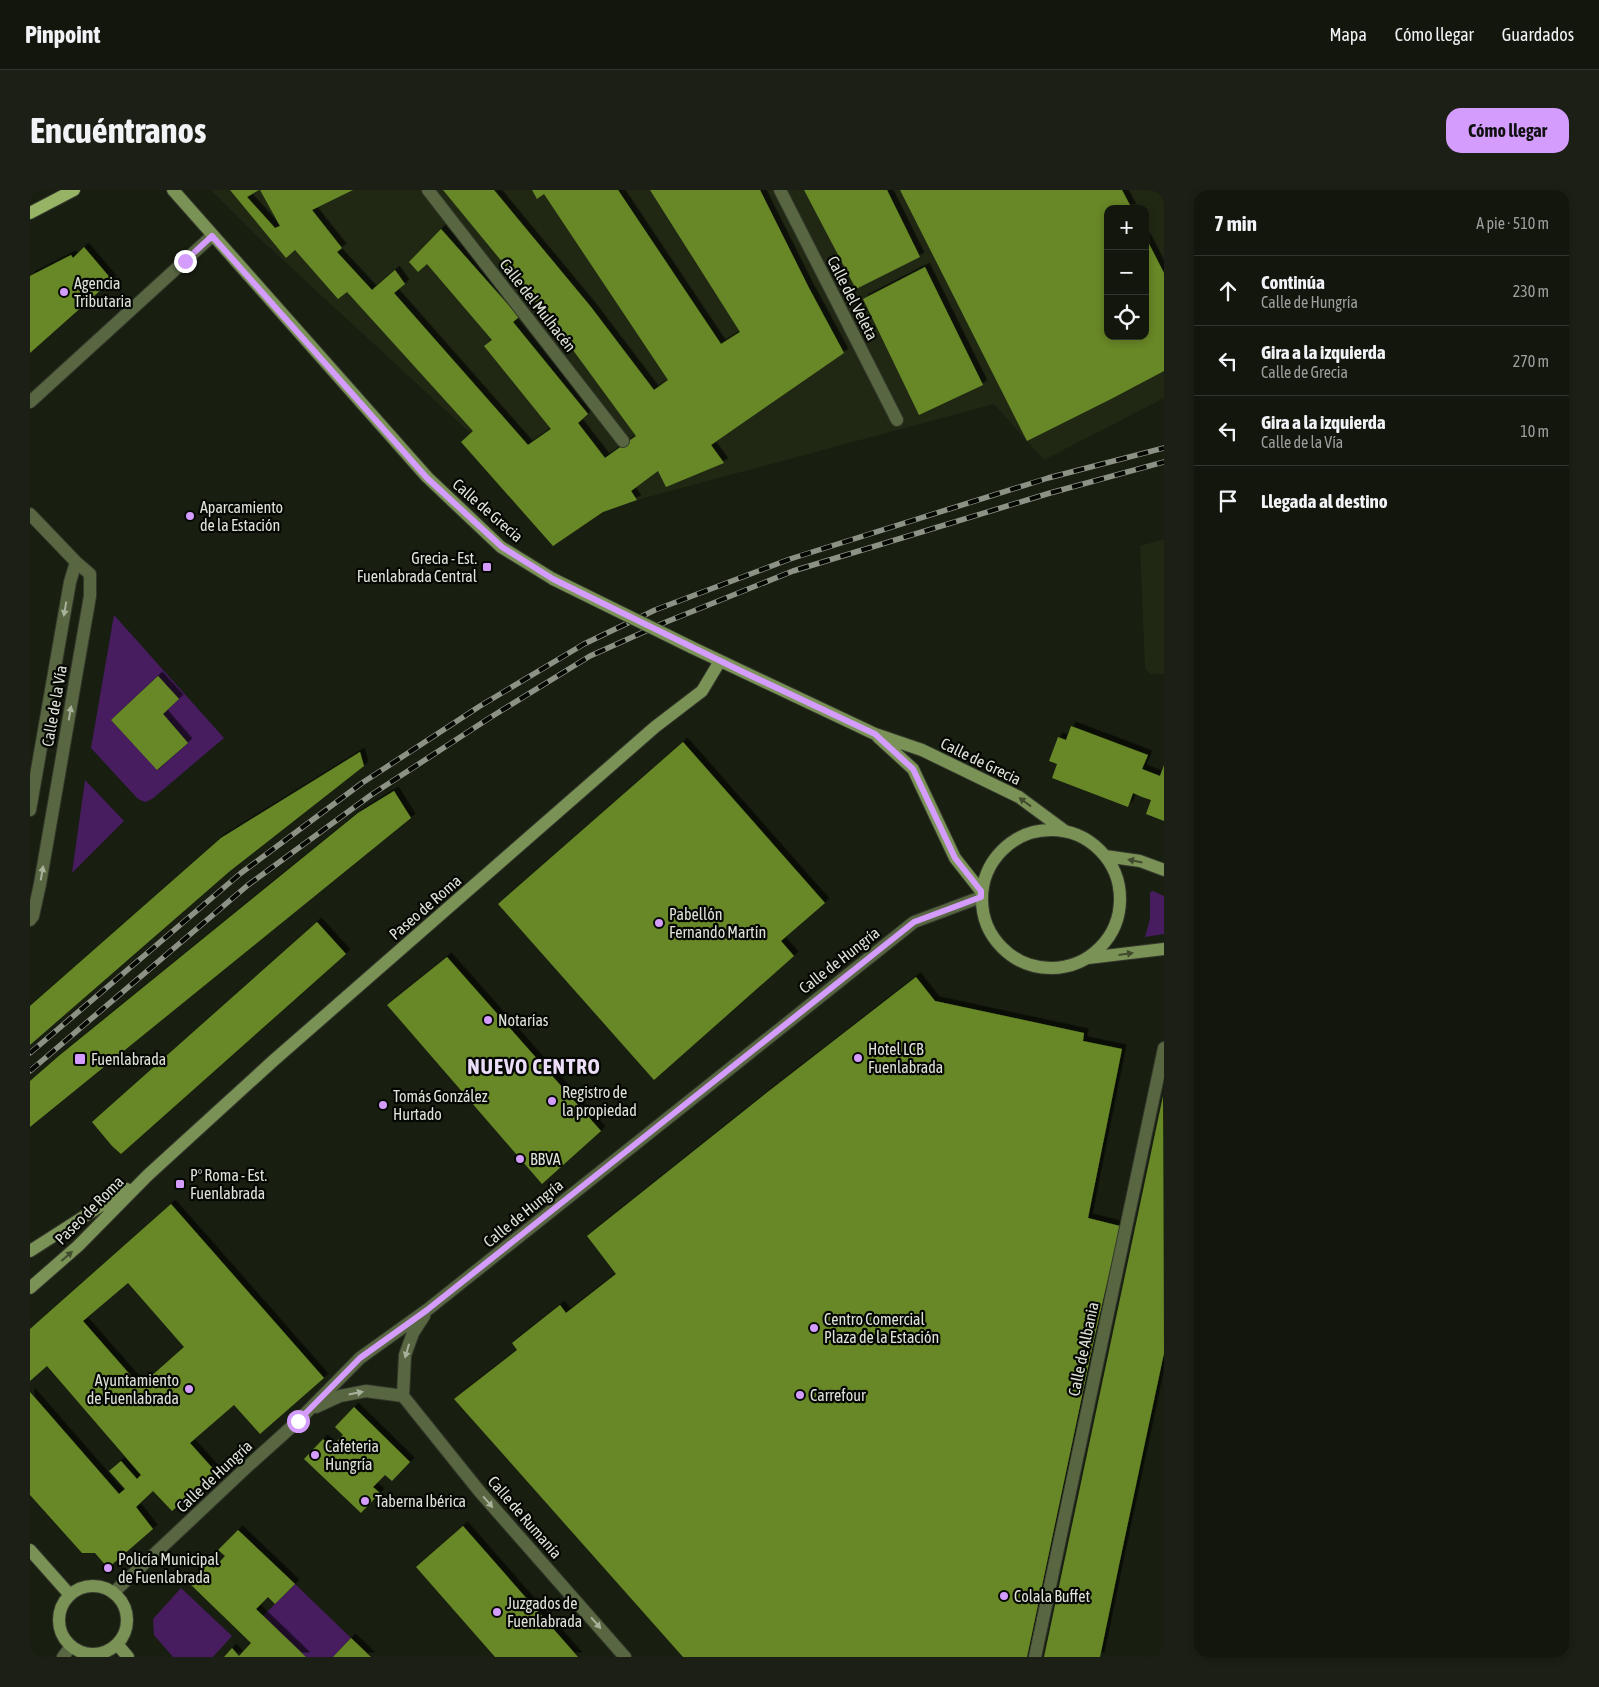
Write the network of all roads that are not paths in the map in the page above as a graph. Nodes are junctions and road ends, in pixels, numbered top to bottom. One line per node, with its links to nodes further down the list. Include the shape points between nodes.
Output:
1 (74, 190): 5 (main road)
2 (173, 190): 6 (street, Calle de Grecia)
3 (428, 190): 9 (street, Calle del Mulhacén)
4 (780, 190): 8 (street, Calle del Veleta)
5 (30, 214)
6 (212, 236): 7 (street); 12 (street, Calle de Grecia, bridge, via 427,478 502,547 553,579)
7 (30, 402)
8 (897, 420)
9 (623, 441)
10 (30, 514): 11 (street, Calle de la Vía)
11 (76, 562): 14 (street, Calle de la Vía, one-way to 14); 19 (street, Calle de la Vía, one-way to 11, via 40,884 90,596 90,574)
12 (720, 661): 13 (street, Calle de Grecia); 23 (street, Paseo de Roma, via 702,691 655,727 273,1061)
13 (875, 734): 15 (street, Calle de Grecia, one-way to 13, via 1019,797 922,750); 18 (street, Calle de Grecia, via 913,769 955,858)
14 (30, 810)
15 (1065, 831): 16 (street, via 1094,844); 18 (street, via 1042,830 1020,837 1001,850 988,869)
16 (1105, 856): 17 (street, one-way to 16); 21 (street, via 1117,876 1121,899 1117,922 1106,943)
17 (1164, 870)
18 (981, 894): 21 (street, via 984,918 992,938 1007,954 1026,965 1047,969 1068,967); 26 (street, Calle de Hungría, via 914,922)
19 (30, 920)
20 (1164, 949): 21 (street, one-way to 20)
21 (1088, 958)
22 (1164, 1048): 37 (street, Calle de Albania)
23 (148, 1175): 24 (street, Paseo de Roma); 25 (street, Paseo de Roma, one-way to 23, via 78,1246)
24 (30, 1252)
25 (30, 1288)
26 (427, 1310): 27 (street, one-way to 27, via 404,1355); 28 (street, Calle de Hungría, via 360,1358)
27 (403, 1396): 28 (street, one-way to 27, via 321,1404 340,1396 366,1391); 36 (street, Calle de Rumanía, one-way to 36, via 457,1464)
28 (298, 1421): 30 (street, Calle de Hungría)
29 (30, 1550): 31 (street)
30 (113, 1593): 31 (street, via 95,1586 84,1587); 32 (street, via 123,1604 127,1618 124,1635)
31 (70, 1595): 33 (street, via 60,1610 58,1624 63,1638)
32 (117, 1644): 33 (street, via 96,1654 86,1654); 35 (street)
33 (71, 1646): 34 (street)
34 (63, 1657)
35 (128, 1657)
36 (625, 1657)
37 (1034, 1657)

